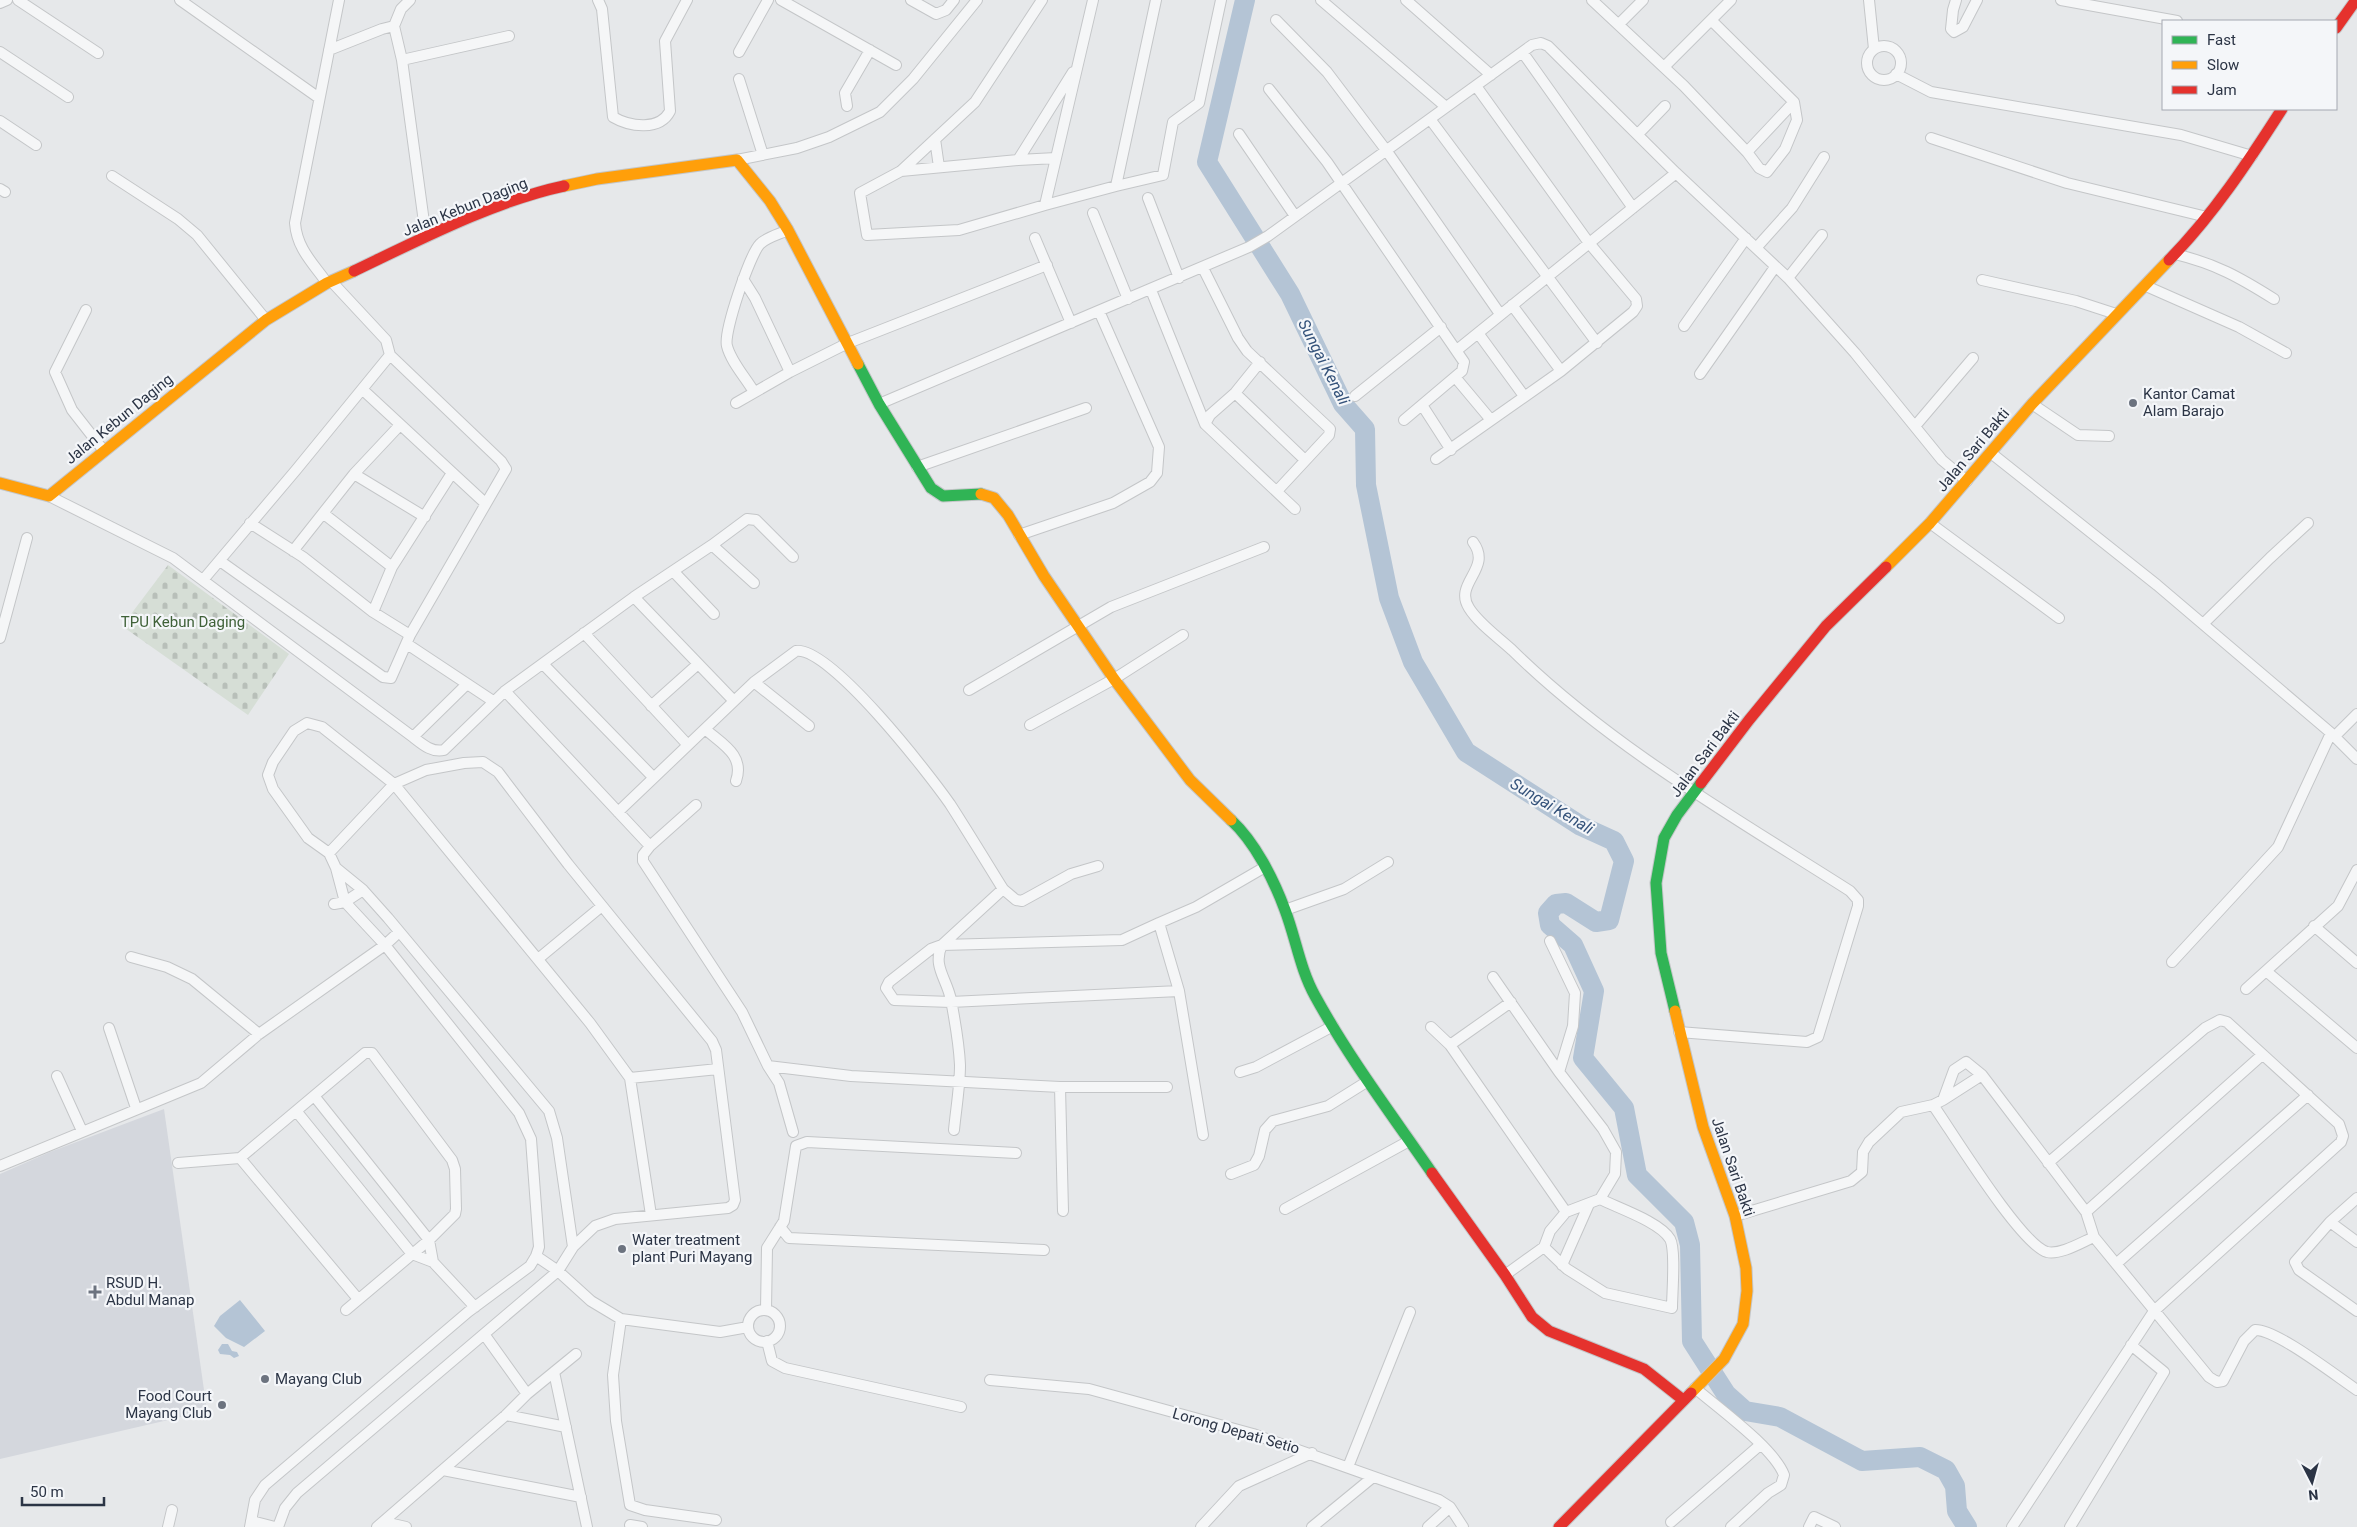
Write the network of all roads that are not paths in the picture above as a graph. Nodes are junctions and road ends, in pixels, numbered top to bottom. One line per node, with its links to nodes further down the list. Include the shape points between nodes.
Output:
1 (18, 0): 38 (street)
2 (180, 0): 50 (street)
3 (339, 0): 34 (street)
4 (410, 0): 30 (street, via 401,9)
5 (687, 0): 25 (street, via 666,41 670,111 659,123 651,124 624,122 613,117)
6 (768, 0): 37 (street)
7 (781, 0): 35 (street)
8 (911, 0): 9 (street, via 936,14 946,10)
9 (954, 0)
10 (977, 0): 65 (street, via 913,79 880,112 829,136)
11 (1042, 0): 61 (street, via 975,102)
12 (1093, 0): 42 (street)
13 (1156, 0): 76 (street)
14 (1222, 0): 76 (street, via 1199,103 1173,122 1163,175)
15 (1321, 0): 54 (street)
16 (1406, 0): 45 (street)
17 (1592, 0): 29 (street)
18 (1643, 0): 29 (street)
19 (1731, 0): 27 (street)
20 (1869, 0): 33 (street)
21 (1956, 0): 22 (street, via 1951,30 1954,32 1963,27)
22 (1977, 0)
23 (2061, 0): 28 (street)
24 (2356, 0): 31 (street)
25 (602, 3)
26 (1276, 20): 63 (street, via 1327,72)
27 (1711, 20): 43 (street); 51 (street)
28 (2171, 20)
29 (1619, 24): 43 (street)
30 (394, 26): 34 (street); 40 (street)
31 (2337, 27)
32 (509, 36): 40 (street)
33 (1874, 49): 44 (street, via 1888,46 1898,54 1900,68); 44 (street, via 1867,61 1871,74 1884,80)
34 (329, 50): 50 (street)
35 (870, 50): 41 (street); 52 (street, via 845,92)
36 (0, 52): 49 (street)
37 (739, 52)
38 (98, 53)
39 (1523, 53): 45 (street); 59 (street, via 1532,45 1548,46); 79 (street)
40 (402, 60): 85 (street)
41 (896, 65)
42 (1078, 65): 68 (street); 70 (street)
43 (1664, 67): 64 (street)
44 (1896, 74): 66 (street, via 1931,92 2181,135)
45 (1491, 76): 47 (street)
46 (739, 79): 65 (street)
47 (1476, 86): 54 (street); 88 (street)
48 (1269, 88): 75 (street)
49 (68, 97)
50 (319, 98): 99 (street, via 295,223 301,250)
51 (1794, 102): 64 (street); 64 (street, via 1797,120 1785,149 1772,167 1767,172 1759,168)
52 (847, 106)
53 (1665, 106): 59 (street)
54 (1446, 107): 56 (street)
55 (2281, 110): 66 (street, Jalan Sari Bakti)
56 (1430, 119): 63 (street); 94 (street)
57 (0, 121): 62 (street)
58 (1239, 134): 81 (street)
59 (1638, 134): 73 (street)
60 (1930, 138): 82 (street, via 2067,183)
61 (935, 139): 71 (street); 72 (street)
62 (36, 145)
63 (1386, 150): 75 (street); 107 (street)
64 (1747, 152)
65 (763, 156): 69 (street)
66 (2252, 156): 82 (street, Jalan Sari Bakti)
67 (1824, 157): 89 (street, via 1792,208)
68 (1056, 158): 70 (street); 78 (street)
69 (737, 160): 83 (street, via 770,201); 85 (street, Jalan Kebun Daging, via 597,179 550,189)
70 (1018, 160): 71 (street)
71 (939, 168): 72 (street)
72 (901, 171): 78 (street, via 860,193 867,235 960,230)
73 (1676, 173): 79 (street); 87 (street)
74 (112, 176): 109 (street, via 197,235)
75 (1341, 183): 81 (street); 112 (street)
76 (1116, 186): 78 (street)
77 (1148, 198): 95 (street)
78 (1045, 205)
79 (1634, 208): 88 (street)
80 (1093, 213): 102 (street)
81 (1295, 216): 93 (street, via 1249,247)
82 (2208, 217): 90 (street, Jalan Sari Bakti)
83 (788, 230): 97 (street, via 760,243); 114 (street)
84 (1822, 235): 96 (street)
85 (426, 237): 99 (street, Jalan Kebun Daging)
86 (1035, 238): 91 (street)
87 (1746, 238): 89 (street); 111 (street)
88 (1589, 243): 94 (street); 115 (street, via 1636,299 1637,306)
89 (1757, 246): 92 (street)
90 (2175, 254): 100 (street, Jalan Sari Bakti); 103 (street, via 2224,269)
91 (1046, 265): 110 (street); 114 (street)
92 (1776, 267): 96 (street); 123 (street)
93 (1203, 268): 95 (street); 120 (street, via 1238,338)
94 (1547, 277): 104 (street); 115 (street)
95 (1179, 278): 101 (street)
96 (1788, 278): 139 (street)
97 (743, 279): 122 (street); 126 (street, via 726,344)
98 (1982, 280): 108 (street, via 2076,301)
99 (330, 283): 109 (street, Jalan Kebun Daging); 118 (street, via 386,340)
100 (2146, 286): 108 (street, Jalan Sari Bakti); 117 (street, via 2239,327)
101 (1150, 290): 102 (street); 137 (street)
102 (1128, 299): 106 (street)
103 (2274, 299)
104 (1512, 305): 107 (street); 121 (street)
105 (86, 310): 142 (street, via 55,372 72,410)
106 (1099, 312): 110 (street); 160 (street, via 1159,448 1157,473 1150,482 1113,503)
107 (1500, 314): 113 (street)
108 (2116, 314): 132 (street, Jalan Sari Bakti)
109 (266, 320): 142 (street, Jalan Kebun Daging)
110 (1071, 323): 131 (street)
111 (1684, 326)
112 (1442, 327): 116 (street); 128 (street)
113 (1478, 332): 116 (street); 129 (street)
114 (848, 343): 122 (street); 131 (street)
115 (1597, 343): 121 (street)
116 (1457, 350): 124 (street, via 1465,364)
117 (2286, 353)
118 (390, 355): 125 (street); 153 (street, via 502,461 506,469 504,476)
119 (1973, 358): 139 (street)
120 (1260, 362): 127 (street); 145 (street, via 1329,425 1329,434)
121 (1561, 371): 129 (street)
122 (790, 372): 126 (street)
123 (1700, 374)
124 (1455, 377): 133 (street); 136 (street)
125 (363, 390): 138 (street); 157 (street)
126 (754, 392): 130 (street)
127 (1235, 393): 137 (street, via 1210,415); 145 (street)
128 (1356, 396)
129 (1524, 396): 136 (street)
130 (736, 403)
131 (879, 404): 146 (street)
132 (2032, 404): 140 (street, via 2078,435); 143 (street, Jalan Sari Bakti)
133 (1422, 405): 135 (street); 141 (street)
134 (1086, 408): 146 (street)
135 (1404, 420)
136 (1491, 420): 141 (street)
137 (1205, 424): 151 (street)
138 (400, 425): 147 (street); 148 (street)
139 (1916, 425): 149 (street, via 1942,460)
140 (2109, 436)
141 (1451, 450): 144 (street)
142 (104, 451): 152 (street, Jalan Kebun Daging)
143 (1991, 453): 149 (street, Jalan Sari Bakti); 176 (street)
144 (1436, 459)
145 (1305, 460): 151 (street)
146 (917, 467): 160 (street, via 937,494 981,494 994,498)
147 (452, 473): 153 (street); 156 (street)
148 (354, 474): 155 (street); 156 (street)
149 (1967, 481): 159 (street, Jalan Sari Bakti)
150 (0, 483): 152 (street)
151 (1277, 491): 154 (street)
152 (49, 496): 170 (street, via 172,558)
153 (485, 503): 182 (street)
154 (1294, 509)
155 (324, 514): 165 (street); 168 (street)
156 (425, 517): 168 (street)
157 (250, 523): 165 (street); 167 (street)
158 (2308, 523): 176 (street)
159 (1930, 524): 175 (street); 204 (street, Jalan Sari Bakti, via 1826,626 1749,720)
160 (1019, 535): 178 (street)
161 (27, 538): 177 (street)
162 (1473, 542): 204 (street, via 1479,550 1480,560 1465,592 1465,601 1470,609 1542,679 1602,728)
163 (712, 545): 166 (street, via 751,518); 169 (street); 171 (street)
164 (1264, 547): 178 (street, via 1110,607)
165 (294, 551): 173 (street)
166 (794, 557)
167 (220, 561): 170 (street); 182 (street, via 383,678 393,677)
168 (392, 567): 173 (street)
169 (673, 571): 172 (street); 174 (street)
170 (203, 580): 198 (street)
171 (754, 583)
172 (634, 597): 179 (street); 184 (street)
173 (373, 612): 182 (street)
174 (714, 614)
175 (2059, 618)
176 (2203, 624): 197 (street)
177 (2, 626): 181 (street)
178 (1078, 627): 185 (street); 188 (street)
179 (584, 633): 183 (street); 192 (street)
180 (1183, 635): 185 (street)
181 (0, 638)
182 (408, 640): 187 (street)
183 (544, 664): 189 (street); 201 (street)
184 (698, 664): 191 (street); 192 (street)
185 (1114, 679): 194 (street); 212 (street, via 1190,780 1236,824 1255,848)
186 (754, 682): 191 (street); 195 (street); 214 (street, via 796,651 809,652 830,666 858,691 942,793)
187 (467, 684): 190 (street); 198 (street)
188 (969, 690)
189 (505, 691): 190 (street); 206 (street)
190 (493, 701): 198 (street, via 444,750 431,750)
191 (734, 701): 196 (street)
192 (651, 706): 199 (street)
193 (2357, 714): 197 (street)
194 (1030, 725)
195 (809, 726)
196 (705, 729): 199 (street); 202 (street, via 739,762)
197 (2333, 735): 200 (street); 228 (street, via 2278,847)
198 (413, 738)
199 (687, 744): 201 (street)
200 (2357, 759)
201 (653, 777): 206 (street)
202 (736, 781)
203 (394, 784): 208 (street); 208 (street, via 322,727 307,723 294,731 273,762 268,776 272,790 308,838); 218 (street, via 426,770 483,762 498,772); 227 (street)
204 (1696, 793): 239 (street, Jalan Sari Bakti, via 1664,838 1656,883 1661,953); 239 (street, via 1850,890 1858,900 1858,906 1821,1031 1814,1040)
205 (696, 805): 207 (street)
206 (618, 812): 207 (street)
207 (650, 846): 244 (street, via 643,855 643,861 742,1012)
208 (329, 853): 211 (street)
209 (1388, 862): 219 (street, via 1344,888)
210 (1098, 866): 214 (street, via 1071,874 1022,901)
211 (336, 868): 215 (street); 216 (street)
212 (1265, 868): 219 (street); 220 (street, via 1196,907)
213 (2357, 870): 221 (street, via 2338,906)
214 (1003, 889): 225 (street)
215 (363, 890): 216 (street); 222 (street)
216 (345, 902): 217 (street); 224 (street)
217 (334, 904)
218 (602, 906): 227 (street); 245 (street, via 712,1040)
219 (1285, 910): 236 (street, via 1314,995)
220 (1159, 923): 225 (street, via 1122,940); 233 (street)
221 (2314, 926): 229 (street); 230 (street)
222 (399, 932): 224 (street); 286 (street, via 549,1111 557,1138)
223 (1550, 941): 247 (street, via 1575,993 1573,1026)
224 (385, 945): 240 (street); 289 (street, via 519,1112 531,1139 539,1247)
225 (942, 945): 234 (street, via 938,953 938,967); 234 (street, via 931,949 889,982 886,988 894,1000)
226 (131, 958): 240 (street, via 167,967 192,979)
227 (538, 960): 250 (street, via 590,1022)
228 (2172, 962)
229 (2357, 963)
230 (2266, 971): 232 (street); 242 (street)
231 (1493, 977): 235 (street)
232 (2246, 989)
233 (1179, 991): 234 (street); 263 (street)
234 (951, 1002): 251 (street, via 960,1067)
235 (1511, 1002): 241 (street); 247 (street)
236 (1333, 1026): 246 (street, via 1256,1067); 252 (street)
237 (1431, 1027): 241 (street)
238 (109, 1028): 258 (street)
239 (1679, 1032): 279 (street, Jalan Sari Bakti, via 1703,1126)
240 (259, 1034): 258 (street, via 201,1083)
241 (1450, 1045): 276 (street)
242 (2357, 1048)
243 (2262, 1054): 256 (street); 267 (street, via 2227,1022 2215,1022); 277 (street)
244 (768, 1066): 251 (street, via 851,1076); 262 (street, via 779,1083)
245 (718, 1068): 250 (street); 278 (street, via 735,1200 733,1205)
246 (1240, 1072)
247 (1559, 1072): 272 (street, via 1603,1129 1616,1152 1614,1174)
248 (1982, 1075): 257 (street); 257 (street, via 1966,1062 1959,1065); 267 (street)
249 (57, 1076): 261 (street)
250 (630, 1078): 278 (street)
251 (958, 1081): 253 (street); 260 (street)
252 (1368, 1081): 264 (street); 270 (street, via 1328,1106 1273,1121 1265,1130 1254,1165)
253 (1060, 1087): 254 (street); 275 (street)
254 (1167, 1087)
255 (315, 1096): 259 (street); 283 (street); 283 (street, via 365,1053 372,1053 454,1165 455,1214)
256 (2308, 1096): 291 (street); 299 (street, via 2339,1124 2343,1131 2341,1142)
257 (1938, 1102): 279 (street, via 1901,1112 1869,1142 1863,1152 1862,1172 1851,1181); 282 (street, via 1998,1201 2033,1244 2048,1252)
258 (136, 1108): 261 (street)
259 (297, 1112): 266 (street); 288 (street)
260 (954, 1130)
261 (82, 1131): 269 (street)
262 (794, 1132)
263 (1203, 1135)
264 (1409, 1141): 274 (street); 294 (street)
265 (1016, 1153): 281 (street, via 808,1142 796,1146 784,1220)
266 (240, 1158): 268 (street); 295 (street)
267 (2048, 1162): 277 (street)
268 (178, 1163)
269 (0, 1166)
270 (1231, 1174)
271 (2357, 1198): 280 (street)
272 (1600, 1199): 273 (street); 292 (street, via 1660,1228 1670,1239 1672,1308 1605,1293)
273 (1588, 1204): 276 (street); 292 (street)
274 (1285, 1209)
275 (1063, 1212)
276 (1566, 1212): 285 (street, via 1550,1231)
277 (2086, 1212): 282 (street)
278 (651, 1215): 286 (street, via 600,1223)
279 (1735, 1216): 310 (street, Jalan Sari Bakti, via 1746,1268 1743,1324 1724,1358)
280 (2330, 1222): 284 (street); 300 (street, via 2296,1259 2295,1265)
281 (780, 1227): 287 (street, via 789,1238); 298 (street, via 767,1248)
282 (2094, 1237): 291 (street)
283 (428, 1240): 288 (street); 290 (street)
284 (2357, 1242)
285 (1544, 1246): 292 (street); 294 (street)
286 (573, 1247): 293 (street)
287 (1044, 1250)
288 (412, 1254): 290 (street); 295 (street)
289 (536, 1256): 293 (street); 296 (street, via 530,1266)
290 (433, 1262): 296 (street)
291 (2116, 1264): 299 (street)
292 (1562, 1265)
293 (558, 1271): 302 (street, via 591,1301); 304 (street)
294 (1505, 1275): 313 (street, via 1532,1318 1549,1331 1644,1369)
295 (358, 1299): 297 (street)
296 (475, 1307): 327 (street, via 265,1485 255,1500)
297 (346, 1310)
298 (766, 1310): 303 (street, via 755,1312); 305 (street, via 779,1317 781,1325 774,1339)
299 (2154, 1311): 306 (street); 311 (street, via 2209,1377 2217,1382 2223,1381 2244,1341 2255,1330 2262,1330 2278,1337)
300 (2357, 1311)
301 (1410, 1312): 319 (street)
302 (621, 1319): 303 (street, via 720,1332); 325 (street, via 613,1375 616,1421 630,1505)
303 (748, 1327): 305 (street, via 752,1337)
304 (484, 1334): 312 (street); 331 (street, via 297,1493 285,1508)
305 (767, 1342): 314 (street, via 772,1362 785,1368)
306 (2131, 1345): 343 (street); 344 (street, via 2164,1372)
307 (576, 1354): 308 (street)
308 (554, 1372): 312 (street); 316 (street)
309 (990, 1380): 318 (street, Lorong Depati Setio, via 1089,1389 1253,1434)
310 (1699, 1384): 313 (street, Jalan Sari Bakti); 317 (street)
311 (2357, 1390)
312 (527, 1394): 315 (street)
313 (1682, 1399): 339 (street, Jalan Sari Bakti)
314 (961, 1407)
315 (506, 1415): 316 (street); 320 (street)
316 (566, 1427): 322 (street)
317 (1760, 1444): 326 (street); 340 (street, via 1781,1467 1784,1475 1781,1485 1768,1492)
318 (1312, 1454): 319 (street, Lorong Depati Setio); 335 (street, via 1239,1486)
319 (1348, 1467): 321 (street, Lorong Depati Setio)
320 (443, 1470): 322 (street); 328 (street)
321 (1373, 1477): 323 (street, Lorong Depati Setio, via 1439,1500); 336 (street)
322 (581, 1497): 333 (street)
323 (1450, 1507): 337 (street); 338 (street)
324 (172, 1510): 330 (street)
325 (716, 1520)
326 (1671, 1522)
327 (250, 1524): 331 (street)
328 (380, 1525): 332 (street)
329 (630, 1525): 334 (street)
330 (168, 1527)
331 (277, 1527)
332 (406, 1527)
333 (586, 1527)
334 (642, 1527)
335 (1201, 1527)
336 (1312, 1527)
337 (1428, 1527)
338 (1463, 1527)
339 (1559, 1527)
340 (1732, 1527)
341 (1809, 1527): 342 (street, via 1814,1518)
342 (1835, 1527)
343 (2012, 1527)
344 (2070, 1527)

